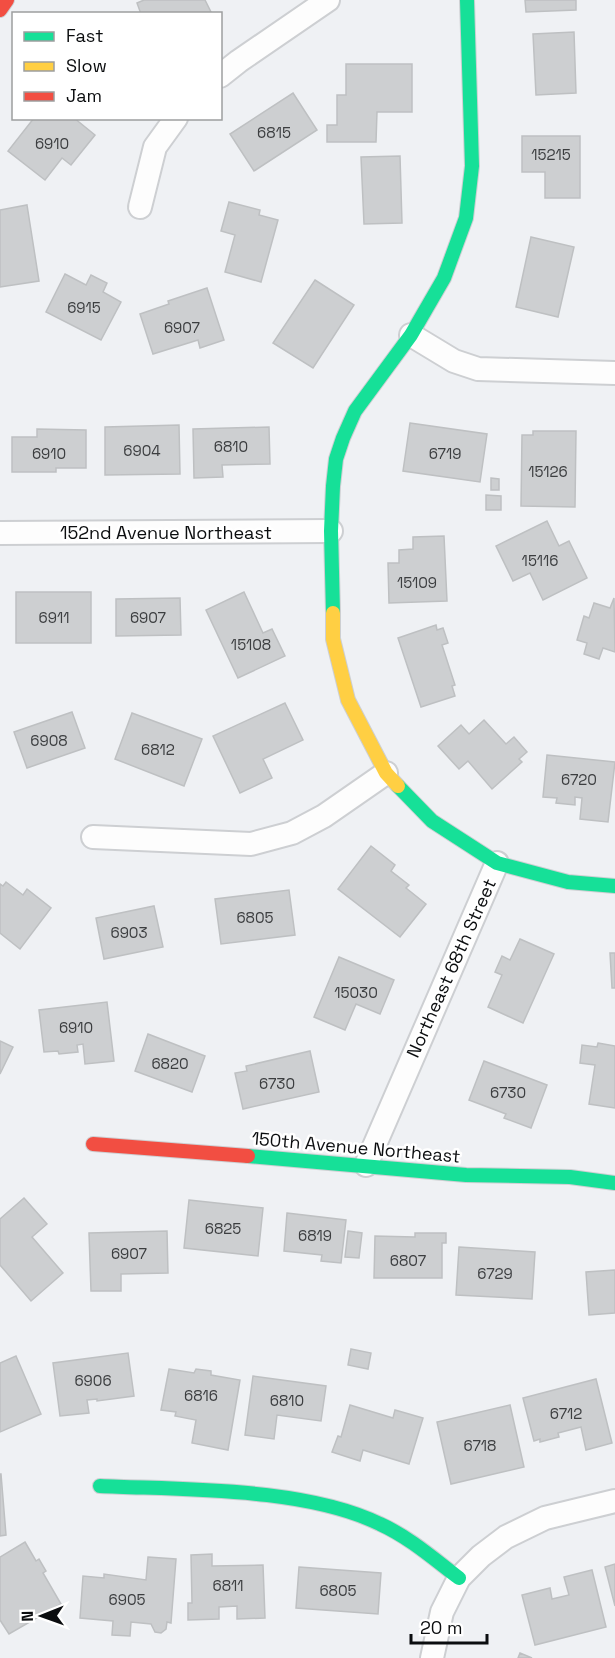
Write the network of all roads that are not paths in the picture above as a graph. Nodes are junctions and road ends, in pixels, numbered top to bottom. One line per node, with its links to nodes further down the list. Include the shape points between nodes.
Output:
1 (7, 0): 4 (street)
2 (328, 0): 5 (street)
3 (467, 0): 8 (street, Northeast 68th Street, via 472,166 466,218 444,278)
4 (0, 10)
5 (222, 74)
6 (175, 120): 7 (street, via 155,147)
7 (140, 207)
8 (411, 335): 9 (street, via 454,361 478,369); 10 (street, Northeast 68th Street, via 355,411 343,438 336,459)
9 (615, 373)
10 (331, 531): 11 (street, 152nd Avenue Northeast); 12 (street, Northeast 68th Street, via 333,639 348,700)
11 (0, 532)
12 (386, 773): 13 (street, via 292,833 251,844); 14 (street, Northeast 68th Street, via 432,821)
13 (93, 837)
14 (497, 863): 15 (street, via 568,882); 17 (street, Northeast 68th Street)
15 (615, 886)
16 (93, 1144): 17 (street, 150th Avenue Northeast)
17 (366, 1165): 18 (street, 150th Avenue Northeast)
18 (615, 1183)
19 (100, 1486): 21 (street, via 265,1496 319,1504 374,1520)
20 (615, 1501): 21 (street, via 536,1522 481,1556)
21 (459, 1578): 22 (street, via 442,1612)
22 (432, 1658)

